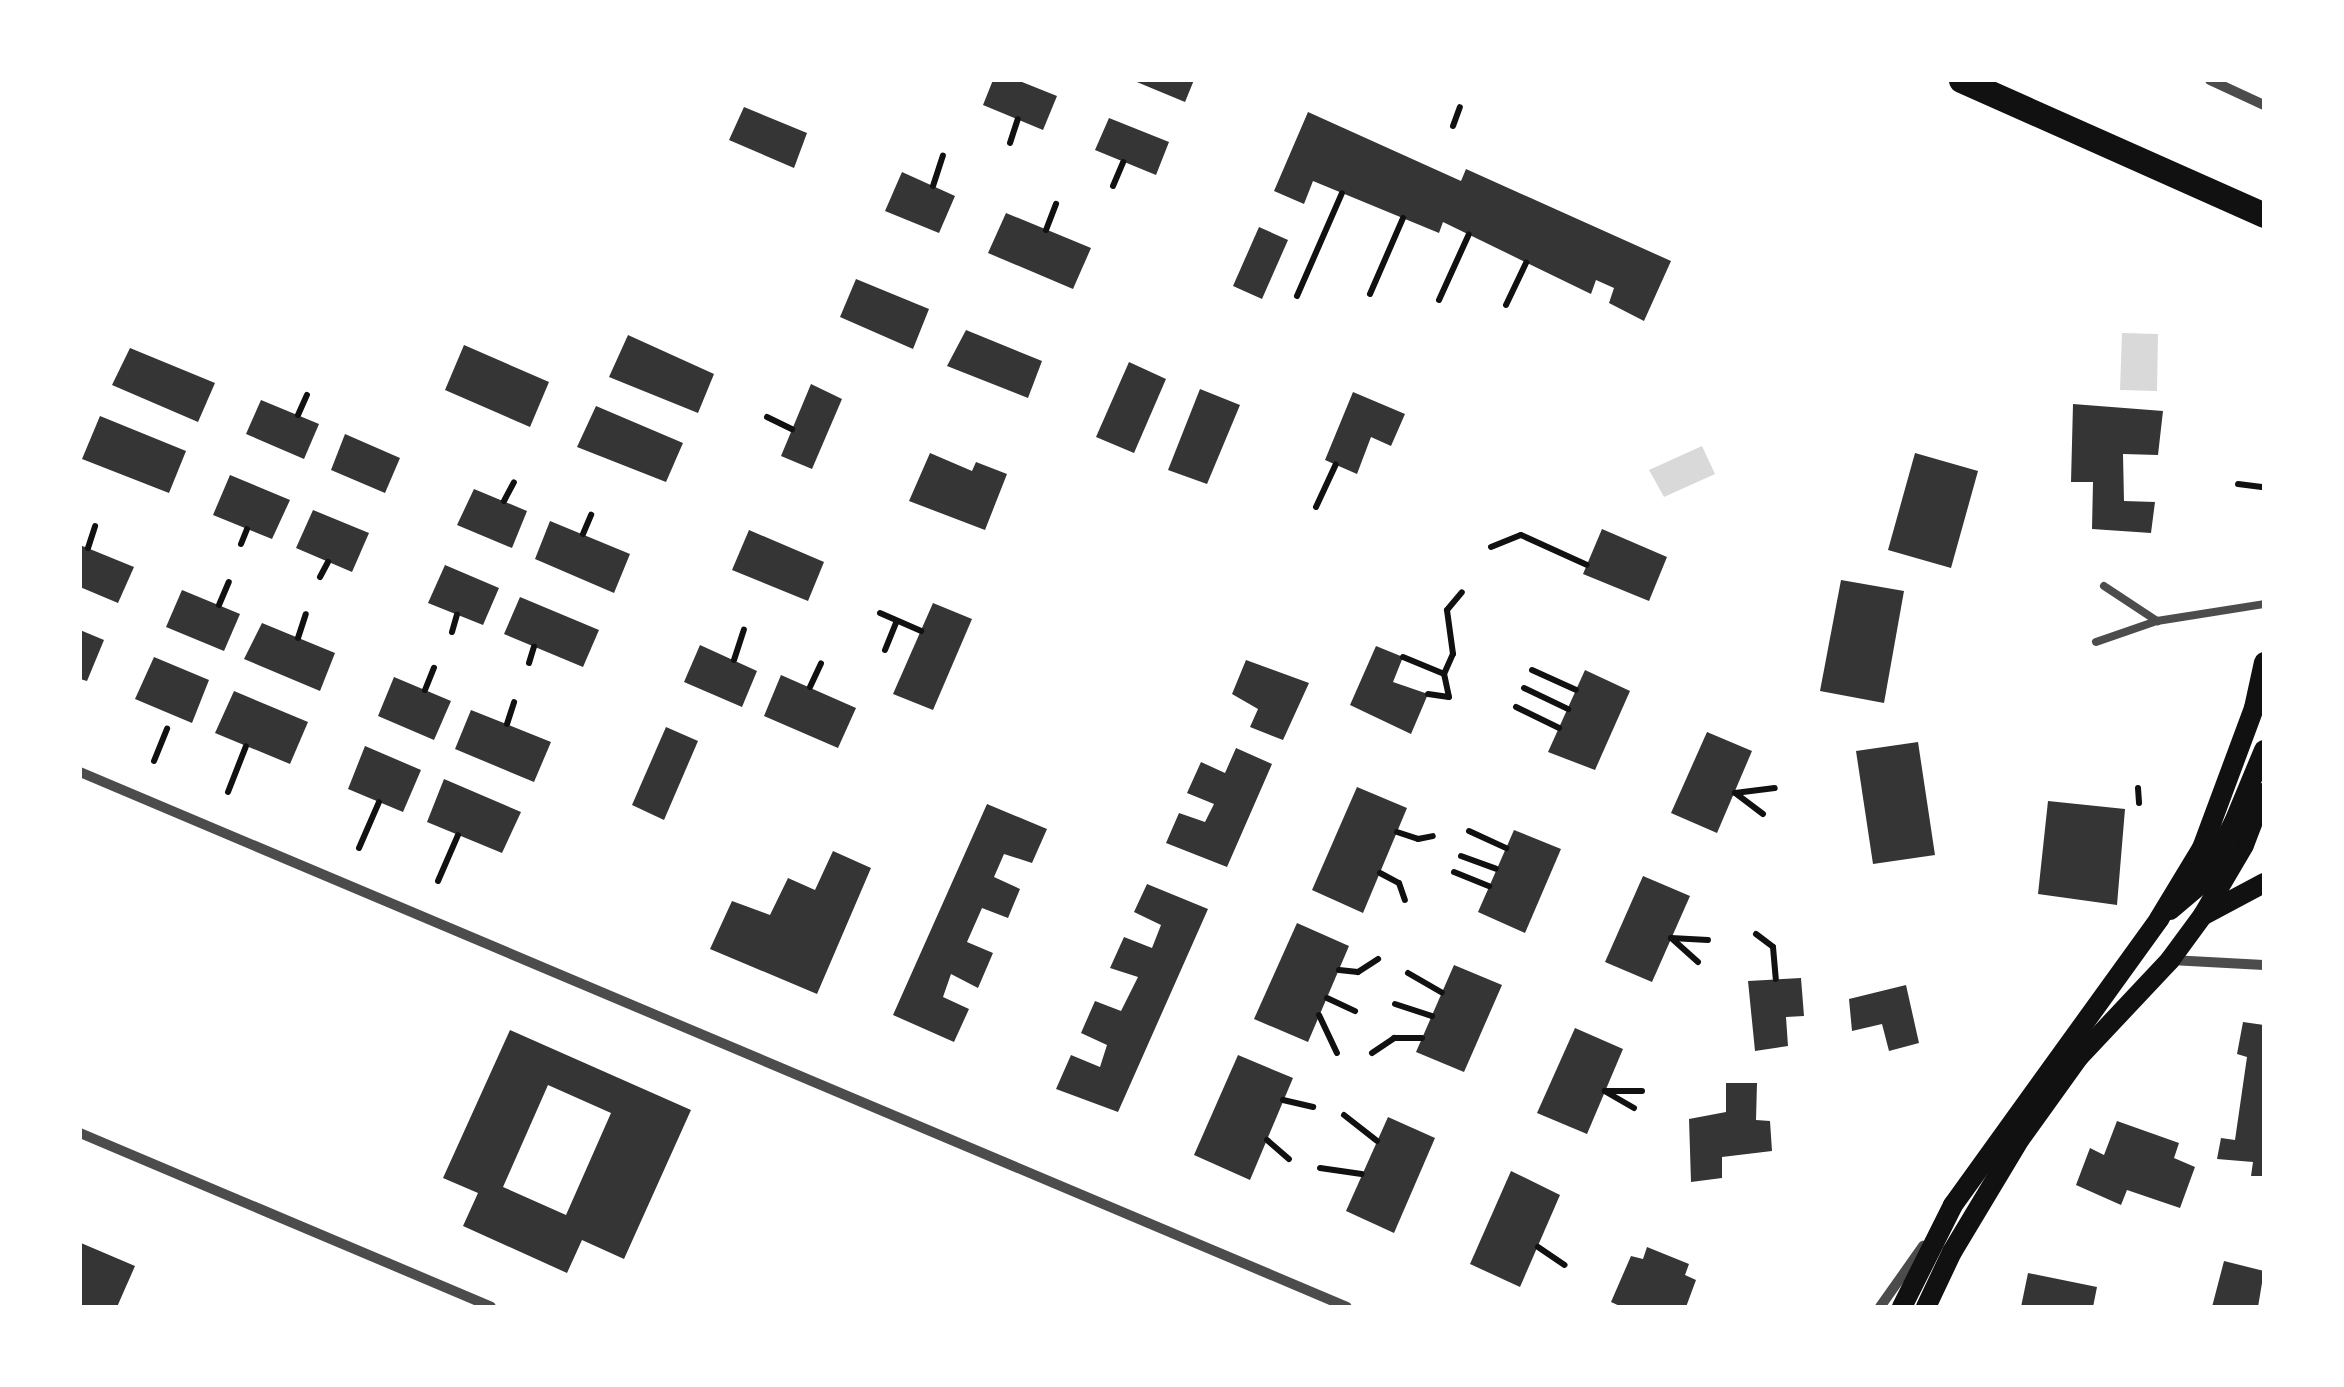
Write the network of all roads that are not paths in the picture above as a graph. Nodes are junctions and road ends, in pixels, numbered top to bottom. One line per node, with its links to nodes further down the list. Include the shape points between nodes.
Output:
1 (1961, 80): 4 (main road)
2 (2210, 80): 3 (street)
3 (2264, 106)
4 (2264, 215)
5 (2104, 586): 7 (lane)
6 (2264, 604): 7 (lane)
7 (2158, 621): 8 (lane)
8 (2096, 642)
9 (2264, 662): 15 (main road, via 2254,708 2202,848)
10 (2264, 750): 15 (main road, via 2200,885)
11 (80, 772): 21 (street)
12 (2264, 793): 14 (main road, via 2244,845)
13 (2264, 884): 14 (main road)
14 (2203, 916): 16 (main road)
15 (2158, 919): 19 (main road)
16 (2170, 960): 17 (street); 24 (main road, via 2078,1057 2020,1140)
17 (2264, 966)
18 (80, 1133): 20 (street)
19 (1953, 1205): 22 (street); 23 (main road)
20 (491, 1307)
21 (1347, 1307)
22 (1880, 1307)
23 (1902, 1307)
24 (1926, 1307)

